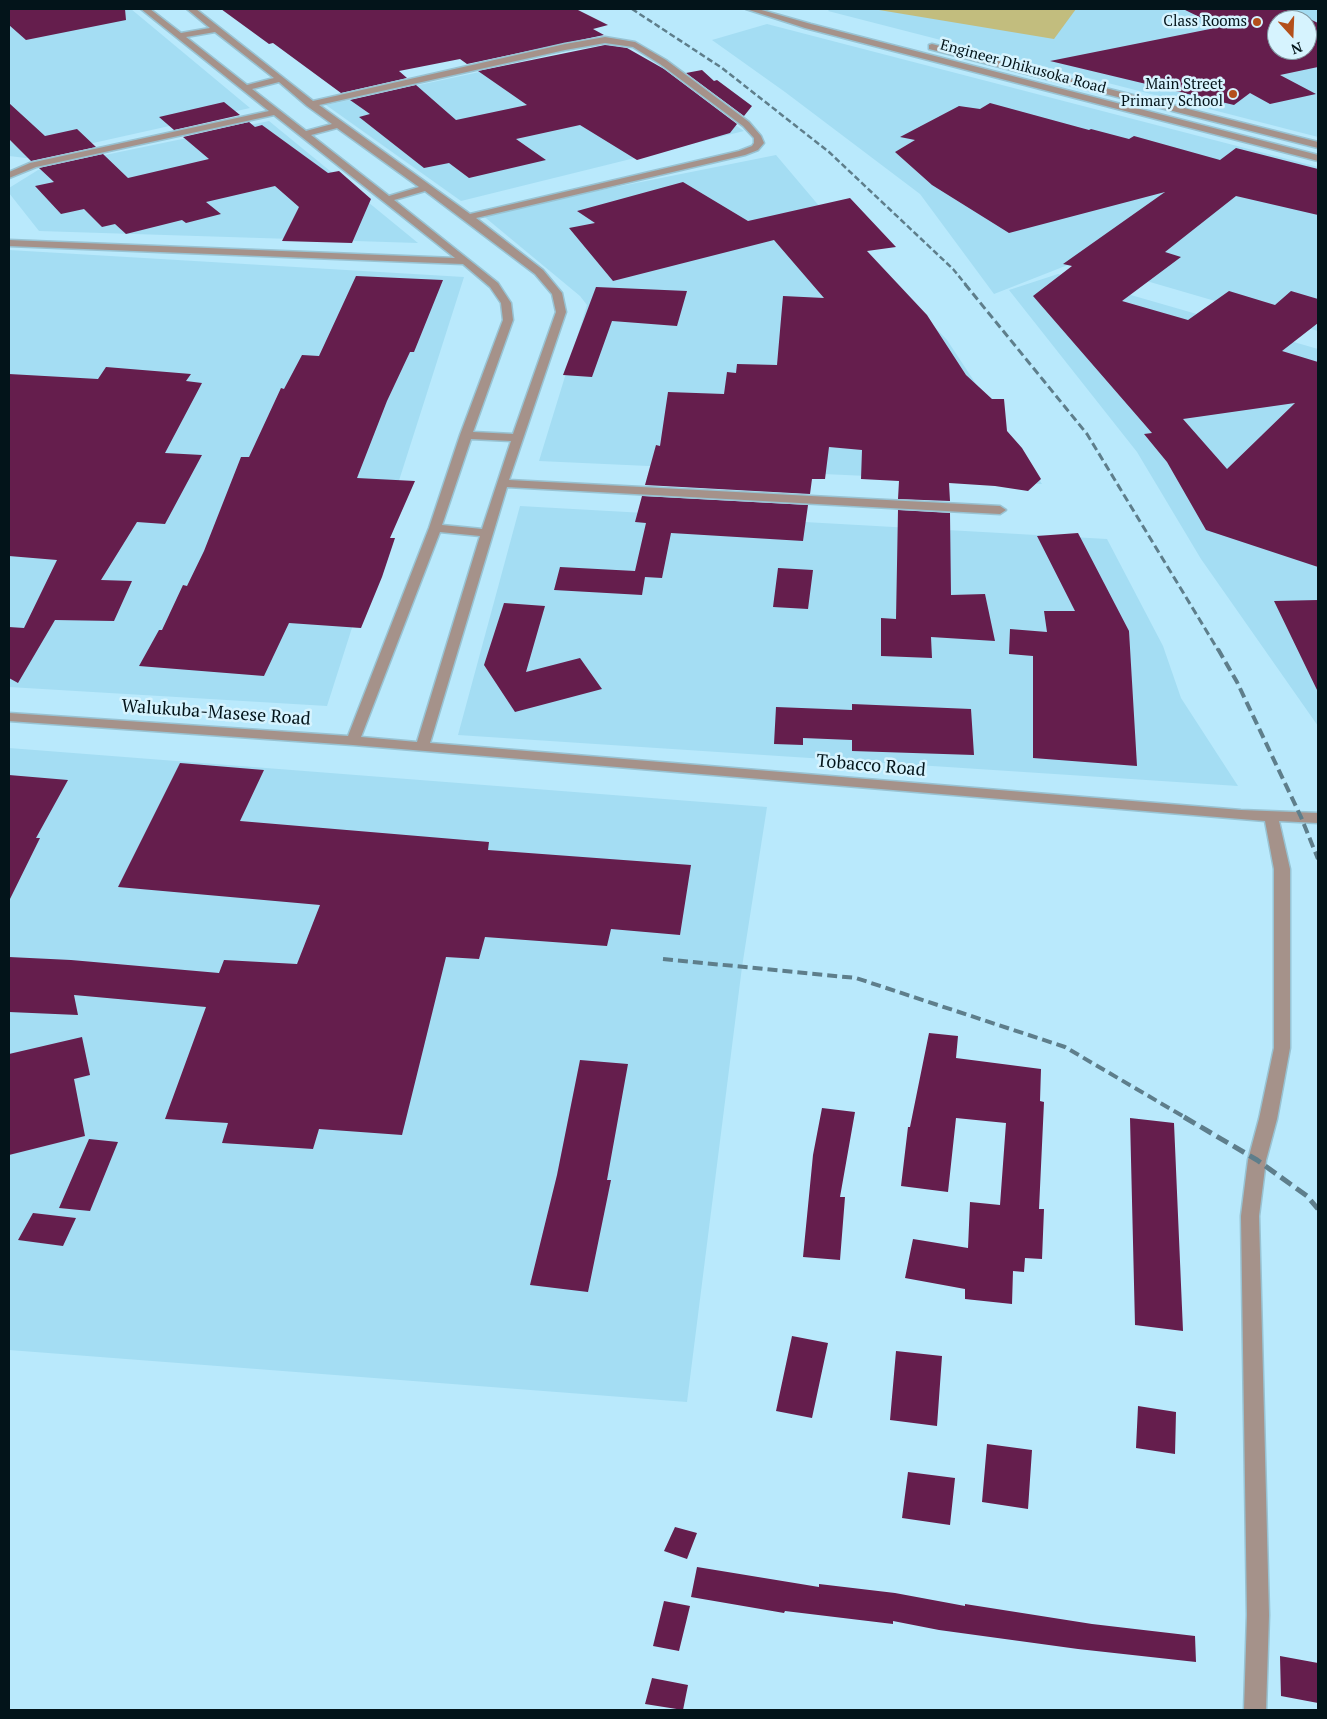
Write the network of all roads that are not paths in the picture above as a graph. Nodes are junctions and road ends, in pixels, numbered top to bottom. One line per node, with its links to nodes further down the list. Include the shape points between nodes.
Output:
1 (145, 9): 7 (street)
2 (192, 9): 6 (street)
3 (750, 9): 16 (street, Engineer Dhikusoka Road)
4 (783, 9): 5 (street)
5 (798, 13)
6 (216, 29): 7 (street); 9 (street)
7 (179, 36): 10 (street)
8 (927, 46): 15 (street, Engineer Dhikusoka Road)
9 (280, 80): 10 (street); 11 (street)
10 (244, 88): 12 (street)
11 (310, 104): 13 (street); 20 (street, via 605,40 634,45 663,62 746,124 758,138 759,143 754,148 742,153)
12 (274, 112): 14 (street); 17 (street, via 33,165)
13 (339, 125): 14 (street); 18 (street)
14 (303, 134): 19 (street)
15 (1318, 145)
16 (1318, 158)
17 (10, 173)
18 (426, 188): 19 (street); 20 (street)
19 (387, 199): 22 (street)
20 (468, 217): 24 (street, via 539,272 557,292 561,312)
21 (9, 243): 22 (street)
22 (466, 261): 23 (street, via 494,285 506,303 508,320)
23 (466, 435): 24 (street); 27 (street)
24 (517, 438): 25 (street)
25 (502, 482): 26 (street); 28 (street)
26 (1000, 510)
27 (434, 528): 28 (street); 30 (street)
28 (488, 533): 31 (street)
29 (9, 717): 30 (street, Walukuba-Masese Road)
30 (353, 741): 31 (street, Walukuba-Masese Road)
31 (422, 748): 32 (street, Tobacco Road)
32 (1271, 816): 33 (street, Tobacco Road); 34 (street, via 1282,869 1282,1048 1257,1160 1250,1216 1258,1615)
33 (1318, 818)
34 (1255, 1710)

